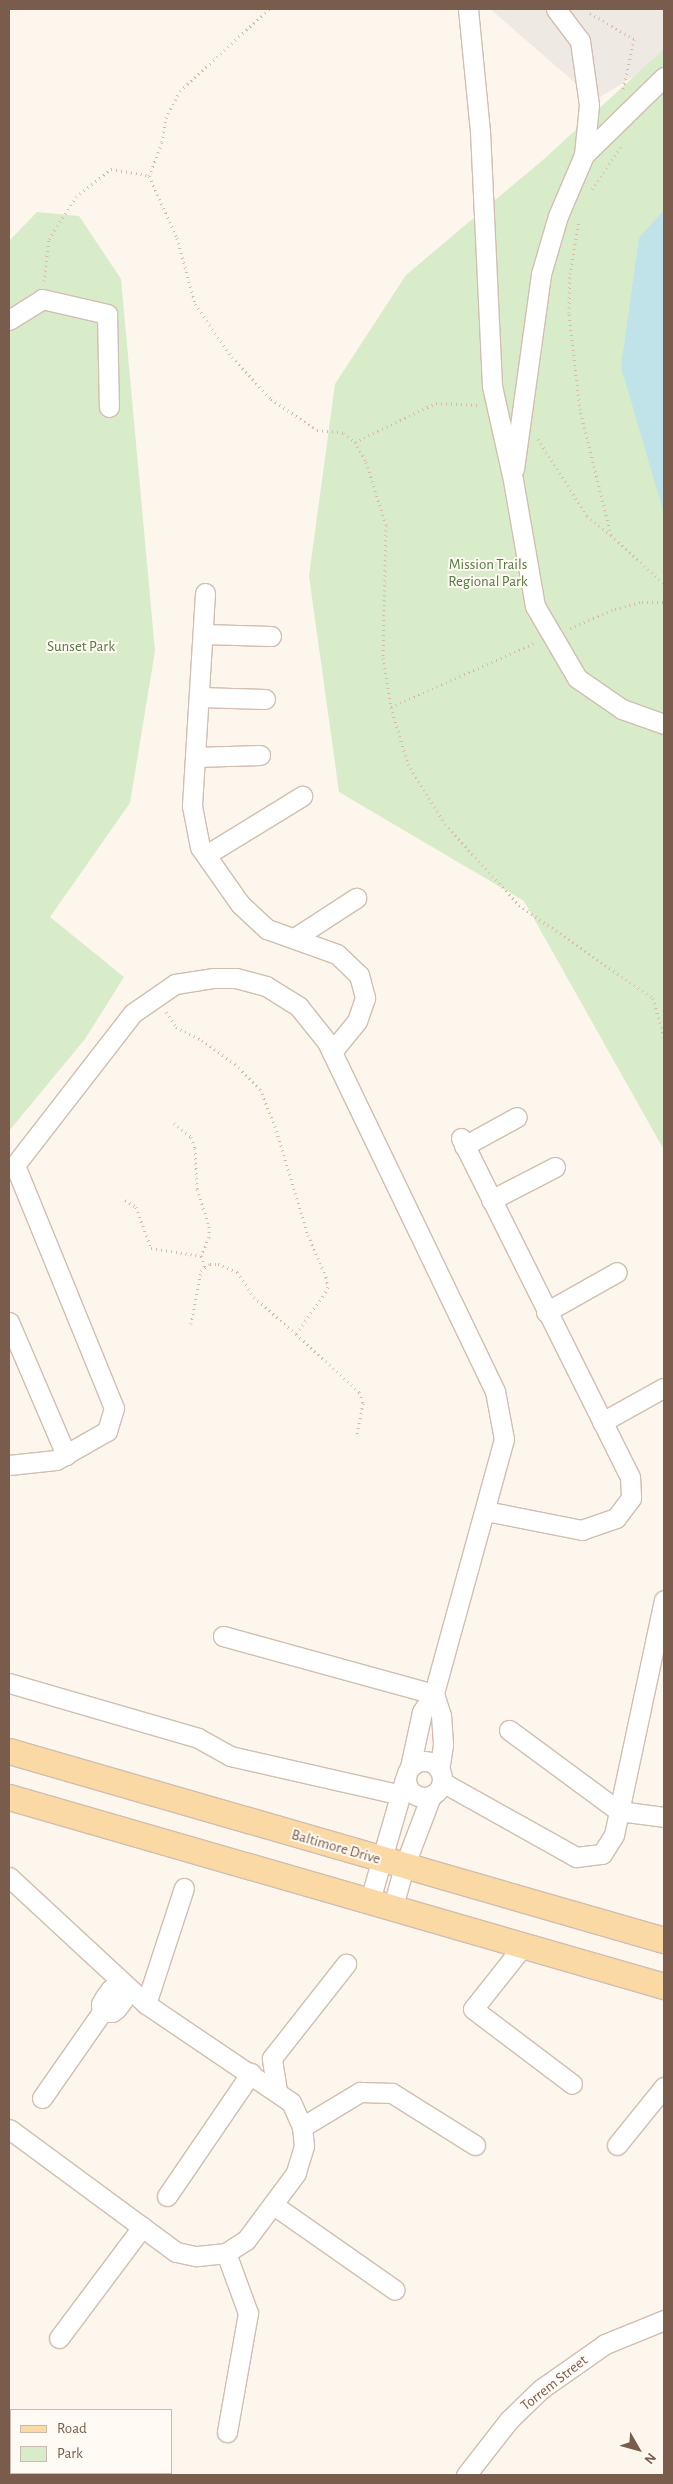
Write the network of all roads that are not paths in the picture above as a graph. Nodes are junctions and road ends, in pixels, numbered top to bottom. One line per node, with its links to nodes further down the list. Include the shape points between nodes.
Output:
1 (468, 9): 7 (street, via 480,131 492,386)
2 (556, 9): 4 (street, via 580,41 589,105)
3 (664, 77): 4 (street)
4 (584, 154): 7 (street, via 558,216 541,274)
5 (9, 320): 6 (street, via 42,299 108,314)
6 (109, 407)
7 (513, 480): 13 (street, via 535,606 550,636 577,678 622,709)
8 (205, 593): 9 (street)
9 (202, 634): 10 (street); 11 (street)
10 (271, 636)
11 (199, 697): 12 (street); 15 (street)
12 (265, 699)
13 (664, 724)
14 (260, 755): 15 (street)
15 (195, 757): 17 (street, via 192,806 200,847)
16 (302, 796): 17 (street)
17 (206, 855): 19 (street, via 240,904 266,929)
18 (356, 898): 19 (street)
19 (296, 937): 20 (street, via 337,954 359,975 364,998 357,1021)
20 (332, 1052): 23 (street, via 300,1007 266,986 236,978 176,984 133,1013 15,1165); 33 (street, via 495,1391 504,1438)
21 (517, 1117): 25 (street, via 462,1142)
22 (555, 1168): 25 (street)
23 (21, 1181): 24 (street); 31 (street, via 114,1408 107,1431)
24 (9, 1196)
25 (491, 1200): 27 (street)
26 (617, 1272): 27 (street)
27 (546, 1312): 30 (street)
28 (9, 1322): 31 (street)
29 (663, 1388): 30 (street)
30 (602, 1422): 33 (street, via 630,1477 631,1498 616,1518 582,1530)
31 (66, 1455): 32 (street, via 56,1460)
32 (9, 1465)
33 (486, 1511): 39 (street)
34 (664, 1600): 35 (street)
35 (662, 1620): 37 (street)
36 (223, 1636): 39 (street)
37 (656, 1681): 45 (street)
38 (9, 1683): 42 (street, via 198,1738 230,1756)
39 (434, 1694): 42 (street, via 422,1712); 43 (street, via 441,1715 443,1745)
40 (509, 1730): 45 (street)
41 (9, 1751): 47 (main road, Baltimore Drive)
42 (405, 1780): 43 (street, via 414,1794); 43 (street, via 425,1761); 47 (street)
43 (437, 1782): 45 (street, via 576,1858 602,1854 614,1835); 47 (street)
44 (9, 1797): 50 (main road)
45 (620, 1811): 46 (street)
46 (664, 1817)
47 (393, 1863): 50 (street); 51 (main road, Baltimore Drive)
48 (9, 1877): 55 (street)
49 (184, 1888): 56 (street)
50 (381, 1903): 52 (main road)
51 (664, 1940)
52 (523, 1946): 54 (main road); 58 (street, via 473,2009)
53 (346, 1964): 60 (street, via 272,2058)
54 (664, 1986)
55 (125, 1987): 56 (street); 61 (street, via 111,1989 101,2004 102,2012)
56 (146, 2004): 57 (street)
57 (251, 2074): 60 (street); 66 (street)
58 (572, 2084)
59 (664, 2087): 65 (street)
60 (277, 2091): 62 (street, via 292,2102)
61 (42, 2098)
62 (302, 2127): 64 (street, via 360,2092 392,2093); 67 (street, via 304,2146 296,2173)
63 (11, 2137): 68 (street)
64 (475, 2145)
65 (617, 2145)
66 (167, 2196)
67 (275, 2206): 69 (street, via 246,2240); 70 (street)
68 (142, 2227): 69 (street, via 176,2252 195,2256); 72 (street)
69 (226, 2253): 73 (street, via 248,2313)
70 (395, 2290)
71 (664, 2320): 74 (street, Torrem Street, via 605,2344 541,2389 509,2420)
72 (59, 2338)
73 (227, 2432)
74 (466, 2475)

